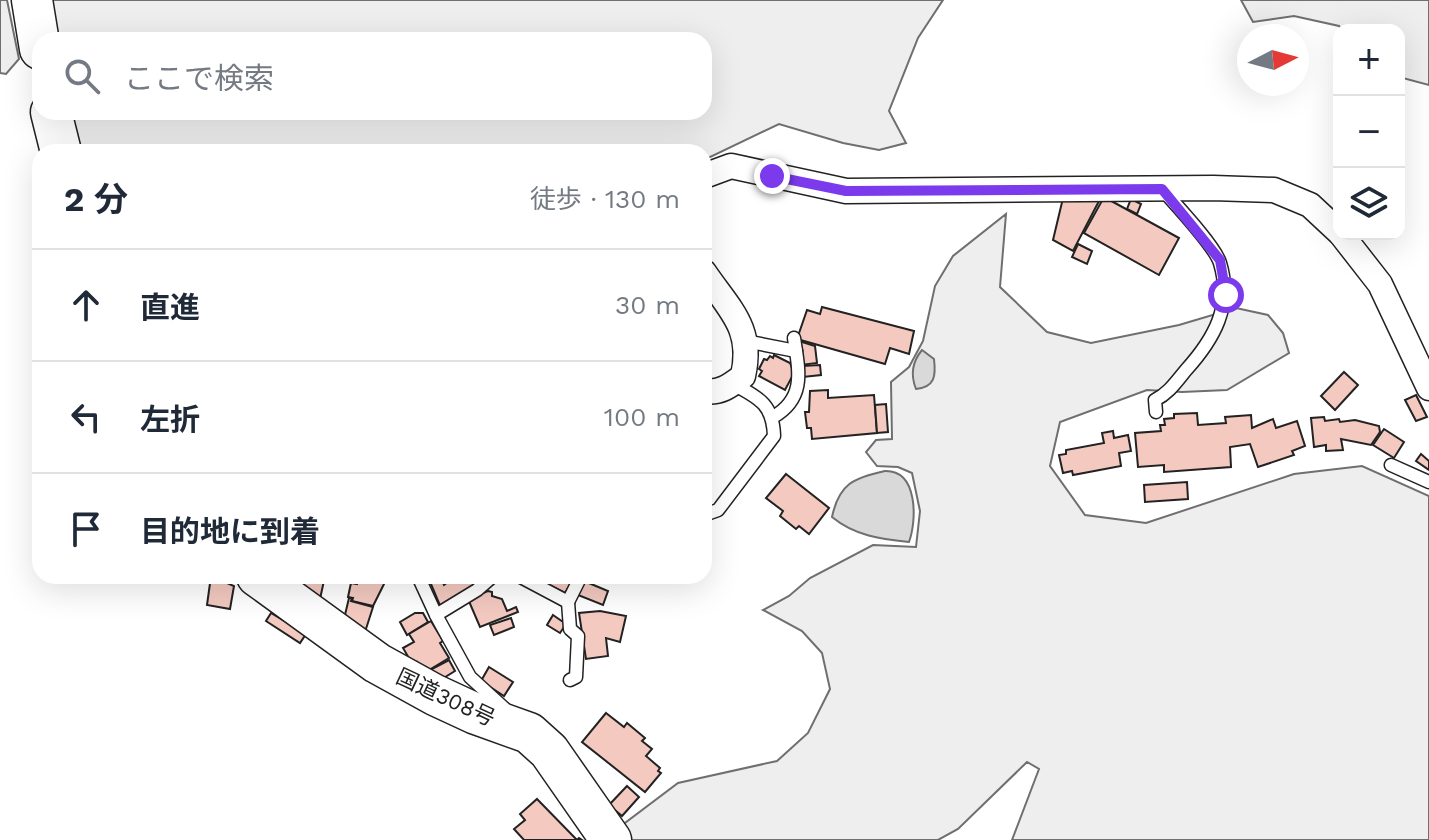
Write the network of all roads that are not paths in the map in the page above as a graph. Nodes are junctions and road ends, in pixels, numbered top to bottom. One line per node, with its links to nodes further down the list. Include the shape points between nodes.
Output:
1 (32, 0): 2 (highway)
2 (37, 32)
3 (53, 120): 4 (highway)
4 (59, 144)
5 (712, 173): 6 (street, via 731,166 846,191)
6 (1162, 189): 7 (street, via 1274,190 1310,205); 14 (lane, via 1220,260 1226,295 1206,349 1155,400)
7 (1333, 226)
8 (1345, 240): 12 (street, via 1380,284)
9 (712, 284): 10 (street)
10 (745, 341): 11 (street, via 743,376); 15 (lane, via 795,345 795,395 787,409)
11 (733, 384): 13 (street); 15 (lane, via 760,398)
12 (1429, 388)
13 (712, 392)
14 (1156, 412)
15 (773, 417): 18 (lane, via 774,436)
16 (1391, 465): 17 (lane)
17 (1429, 482)
18 (712, 512)
19 (268, 584): 27 (highway, 国道308号, via 377,663 476,714)
20 (422, 584): 25 (lane)
21 (484, 584): 25 (lane)
22 (534, 584): 24 (lane)
23 (577, 584): 24 (lane)
24 (568, 602): 26 (lane, via 570,629 578,636 576,677)
25 (436, 615): 27 (lane, via 470,677)
26 (570, 680)
27 (520, 729): 28 (highway, 国道308号, via 549,751)
28 (611, 840)

